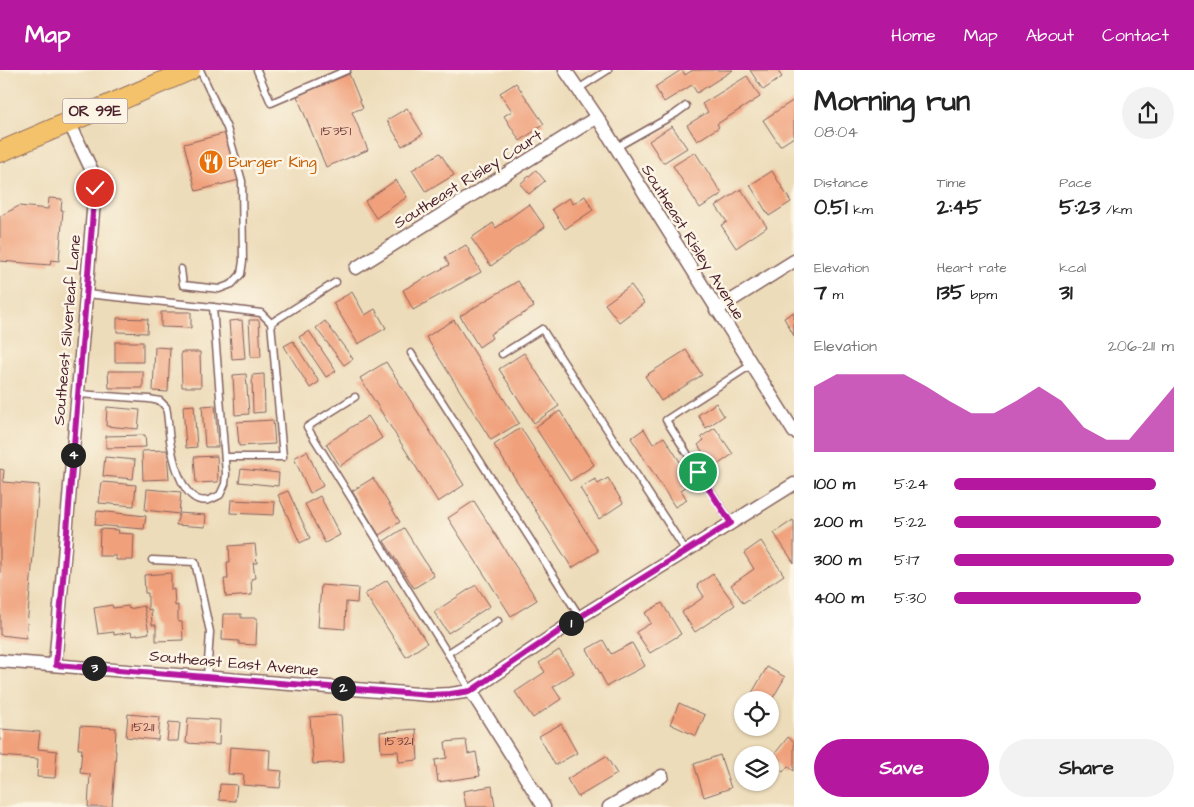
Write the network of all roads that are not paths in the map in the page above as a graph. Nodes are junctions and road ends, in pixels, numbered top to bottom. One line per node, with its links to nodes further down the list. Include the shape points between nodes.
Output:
1 (190, 70): 10 (main road, OR 99E, via 156,81)
2 (200, 70): 15 (lane, via 227,128 242,181 243,261 241,274 220,290 183,285)
3 (257, 70): 4 (lane, via 272,103)
4 (347, 70)
5 (565, 70): 7 (street, Southeast Risley Avenue)
6 (606, 70): 7 (lane)
7 (578, 89): 9 (street, Southeast Risley Avenue)
8 (686, 106): 11 (lane)
9 (596, 118): 11 (street, Southeast Risley Avenue); 14 (street, Southeast Risley Court)
10 (69, 122): 12 (main road, OR 99E); 17 (street, Southeast Silverleaf Lane, via 94,175)
11 (615, 148): 19 (street, Southeast Risley Avenue)
12 (0, 152)
13 (794, 261): 19 (street)
14 (356, 268)
15 (181, 269)
16 (336, 282): 20 (lane)
17 (86, 294): 18 (lane); 24 (street, Southeast Silverleaf Lane)
18 (213, 307): 20 (lane, via 261,313); 27 (lane)
19 (716, 310): 23 (street, Southeast Risley Avenue)
20 (270, 323): 27 (lane, via 283,457)
21 (411, 352): 32 (lane)
22 (502, 354): 30 (lane, via 542,329)
23 (751, 365): 26 (street, Southeast Risley Avenue); 29 (lane, via 666,420)
24 (78, 394): 27 (lane, via 160,401 166,407 170,445 181,480 196,499 208,501 220,495 226,479); 36 (street, Southeast Silverleaf Lane)
25 (355, 397): 34 (lane, via 307,427)
26 (794, 432)
27 (225, 457)
28 (794, 484): 29 (street, Southeast East Avenue)
29 (731, 523): 30 (street, Southeast East Avenue)
30 (686, 551): 32 (street, Southeast East Avenue)
31 (152, 560): 37 (lane, via 195,562 210,632)
32 (580, 617): 38 (street, Southeast East Avenue)
33 (498, 621): 34 (lane)
34 (448, 654): 38 (lane)
35 (0, 661): 36 (street, Southeast East Avenue)
36 (56, 665): 37 (street, Southeast East Avenue)
37 (207, 677): 38 (street, Southeast East Avenue, via 430,695)
38 (471, 691): 40 (street)
39 (662, 776): 41 (street)
40 (544, 807)
41 (609, 807)

